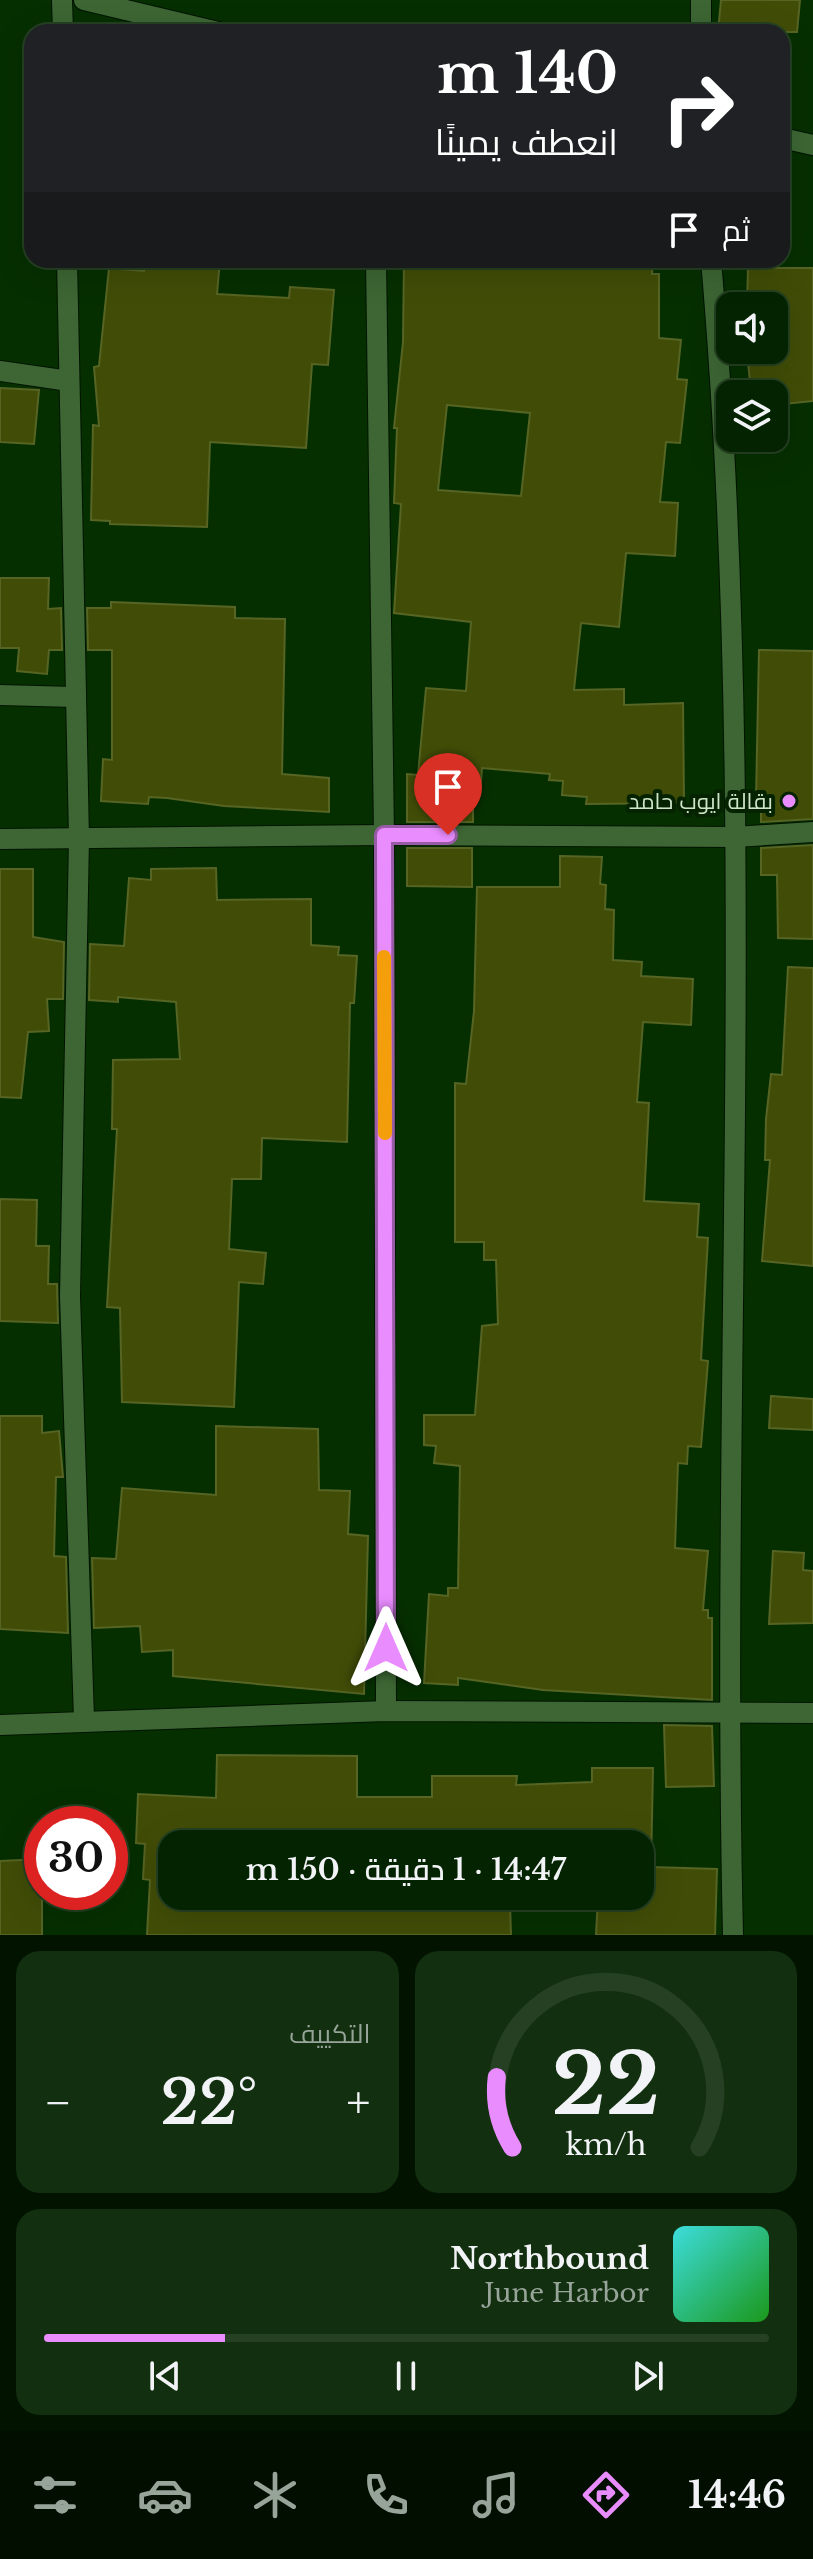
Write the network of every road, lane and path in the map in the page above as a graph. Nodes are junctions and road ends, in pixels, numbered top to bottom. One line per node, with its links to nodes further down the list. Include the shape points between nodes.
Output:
1 (62, 0): 4 (street)
2 (84, 0): 5 (street)
3 (701, 0): 6 (street)
4 (63, 24)
5 (184, 24)
6 (701, 24)
7 (790, 140): 8 (street)
8 (813, 145)
9 (67, 268): 13 (street)
10 (376, 268): 17 (street)
11 (712, 268): 18 (street, via 725,426)
12 (0, 371): 13 (street)
13 (69, 381): 15 (street)
14 (0, 695): 15 (street)
15 (75, 697): 20 (street)
16 (813, 832): 18 (street)
17 (384, 835): 18 (street); 20 (street); 21 (street)
18 (735, 837): 22 (street)
19 (0, 839): 20 (street)
20 (79, 839): 24 (street, via 70,1296)
21 (386, 1711): 22 (street); 24 (street)
22 (728, 1712): 23 (street); 26 (street)
23 (813, 1713)
24 (84, 1719): 25 (street)
25 (0, 1725)
26 (733, 1935)

